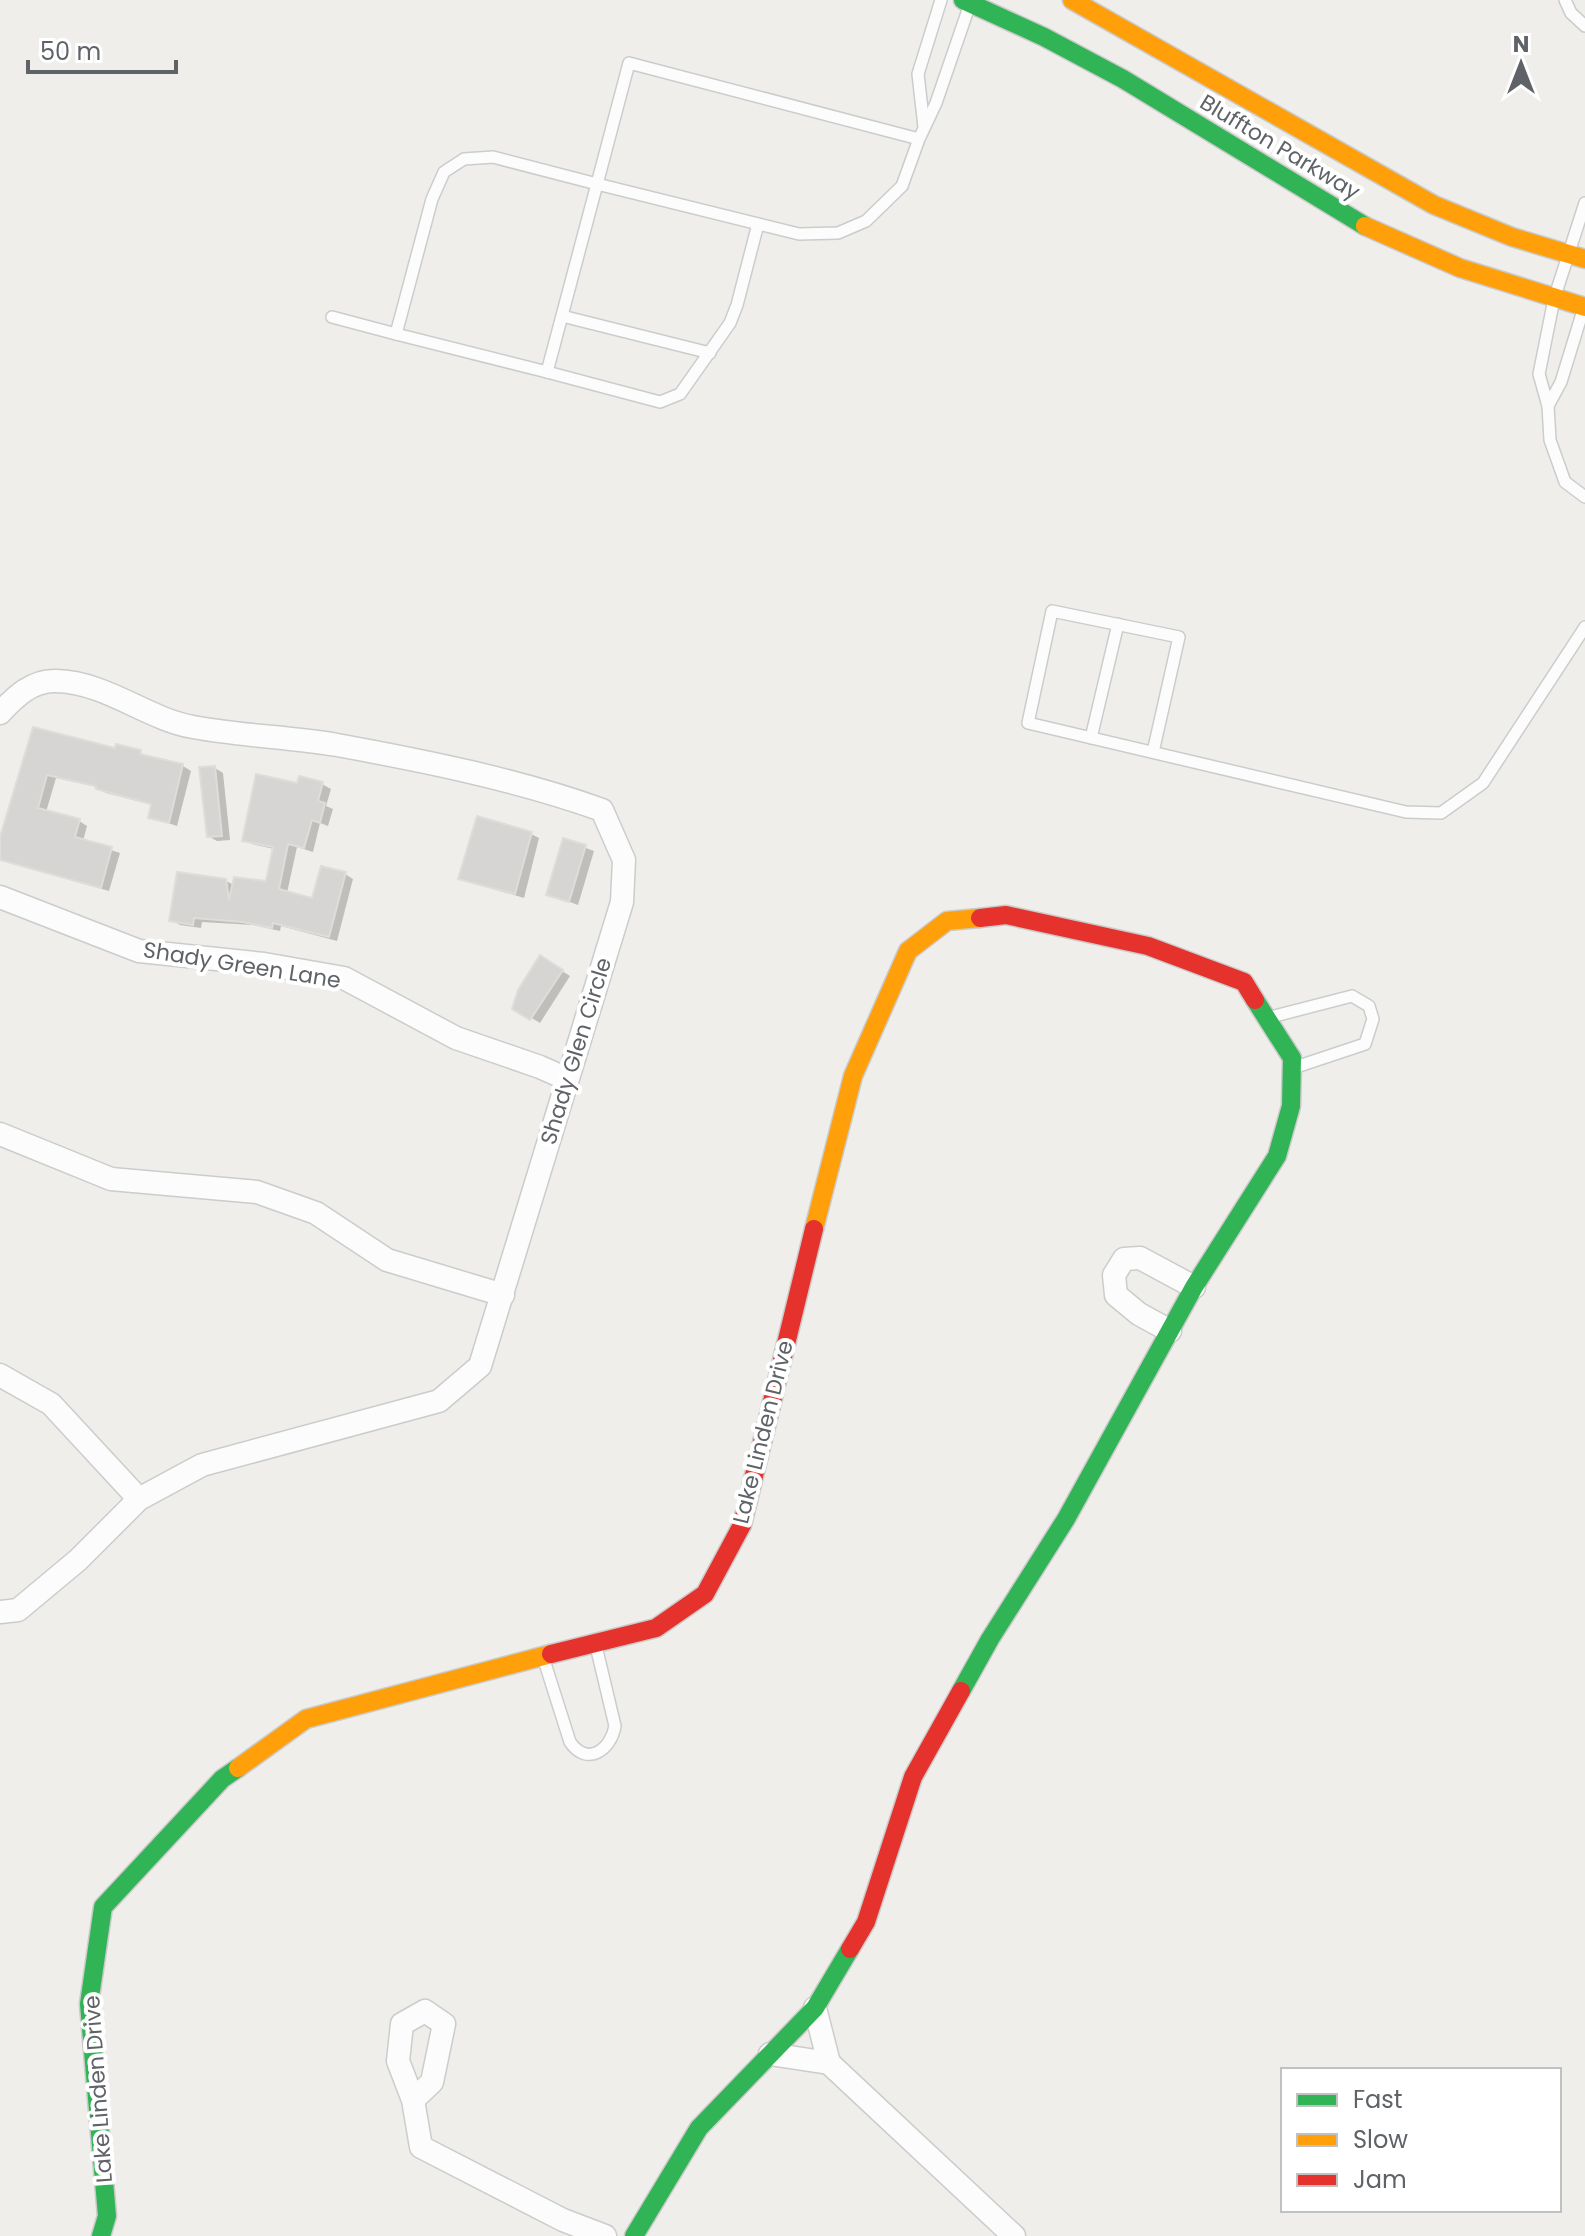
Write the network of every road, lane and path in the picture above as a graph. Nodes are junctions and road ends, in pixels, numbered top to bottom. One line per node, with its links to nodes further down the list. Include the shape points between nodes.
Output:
1 (941, 0): 6 (lane, via 918,74)
2 (1072, 0): 10 (street, Bluffton Parkway, via 1434,205)
3 (1565, 0): 5 (lane)
4 (968, 1): 6 (lane, via 936,103); 11 (street, Bluffton Parkway, via 1080,54 1340,213 1418,250)
5 (1585, 26)
6 (921, 133): 7 (lane, via 629,63); 9 (lane, via 902,186 866,221 825,234)
7 (597, 184): 9 (lane); 13 (lane); 15 (lane, via 493,157 464,159 444,172)
8 (1585, 203): 10 (lane)
9 (758, 224): 16 (lane, via 737,305)
10 (1578, 257): 11 (lane)
11 (1554, 299): 12 (street, Bluffton Parkway); 18 (lane, via 1539,374)
12 (1585, 306): 18 (lane)
13 (562, 316): 16 (lane); 17 (lane)
14 (332, 317): 15 (lane)
15 (396, 334): 17 (lane)
16 (710, 353): 17 (lane, via 680,394 660,402)
17 (547, 372)
18 (1548, 406): 19 (lane, via 1550,440 1565,482)
19 (1585, 497)
20 (1118, 624): 23 (lane); 23 (lane, via 1052,611 1028,723); 24 (lane, via 1179,637)
21 (1585, 627): 24 (lane, via 1483,783 1441,813 1406,812)
22 (0, 713): 28 (street, Shady Glen Circle, via 34,685 76,682 189,726 335,745 547,790 602,810 624,860 622,902)
23 (1091, 738): 24 (lane)
24 (1153, 752)
25 (0, 897): 28 (street, Shady Green Lane, via 139,951 344,978 456,1038)
26 (1267, 1018): 27 (street, Lake Linden Drive, via 1292,1058); 27 (lane, via 1352,996 1369,1006 1373,1019 1365,1044); 36 (street, Lake Linden Drive, via 1244,982 1148,946 1006,915 947,921 908,951 853,1076 742,1525 705,1594 656,1628)
27 (1292, 1069): 30 (street, Lake Linden Drive, via 1291,1106 1277,1156)
28 (567, 1079): 31 (street, Shady Glen Circle)
29 (0, 1134): 31 (street, via 111,1179 257,1192 316,1213 387,1260)
30 (1194, 1287): 32 (street, Lake Linden Drive); 32 (street, via 1140,1258 1124,1259 1114,1275 1116,1295)
31 (503, 1295): 34 (street, Shady Glen Circle, via 480,1366 439,1401 202,1465)
32 (1170, 1331): 38 (street, Lake Linden Drive, via 913,1777 866,1922)
33 (0, 1375): 34 (street, via 51,1404)
34 (139, 1499): 35 (street, Shady Glen Circle, via 18,1610)
35 (0, 1612)
36 (595, 1643): 37 (street, Lake Linden Drive); 37 (lane, via 615,1726 613,1738 597,1754 585,1754 570,1742)
37 (543, 1656): 42 (street, Lake Linden Drive, via 306,1719 222,1779 103,1907 89,2004 107,2216)
38 (815, 2008): 39 (street, Lake Linden Drive); 40 (street)
39 (770, 2054): 40 (street); 44 (street, Lake Linden Drive, via 699,2128)
40 (829, 2063): 45 (street)
41 (413, 2100): 43 (street, via 421,2147)
42 (101, 2236)
43 (605, 2236)
44 (634, 2236)
45 (1014, 2236)

